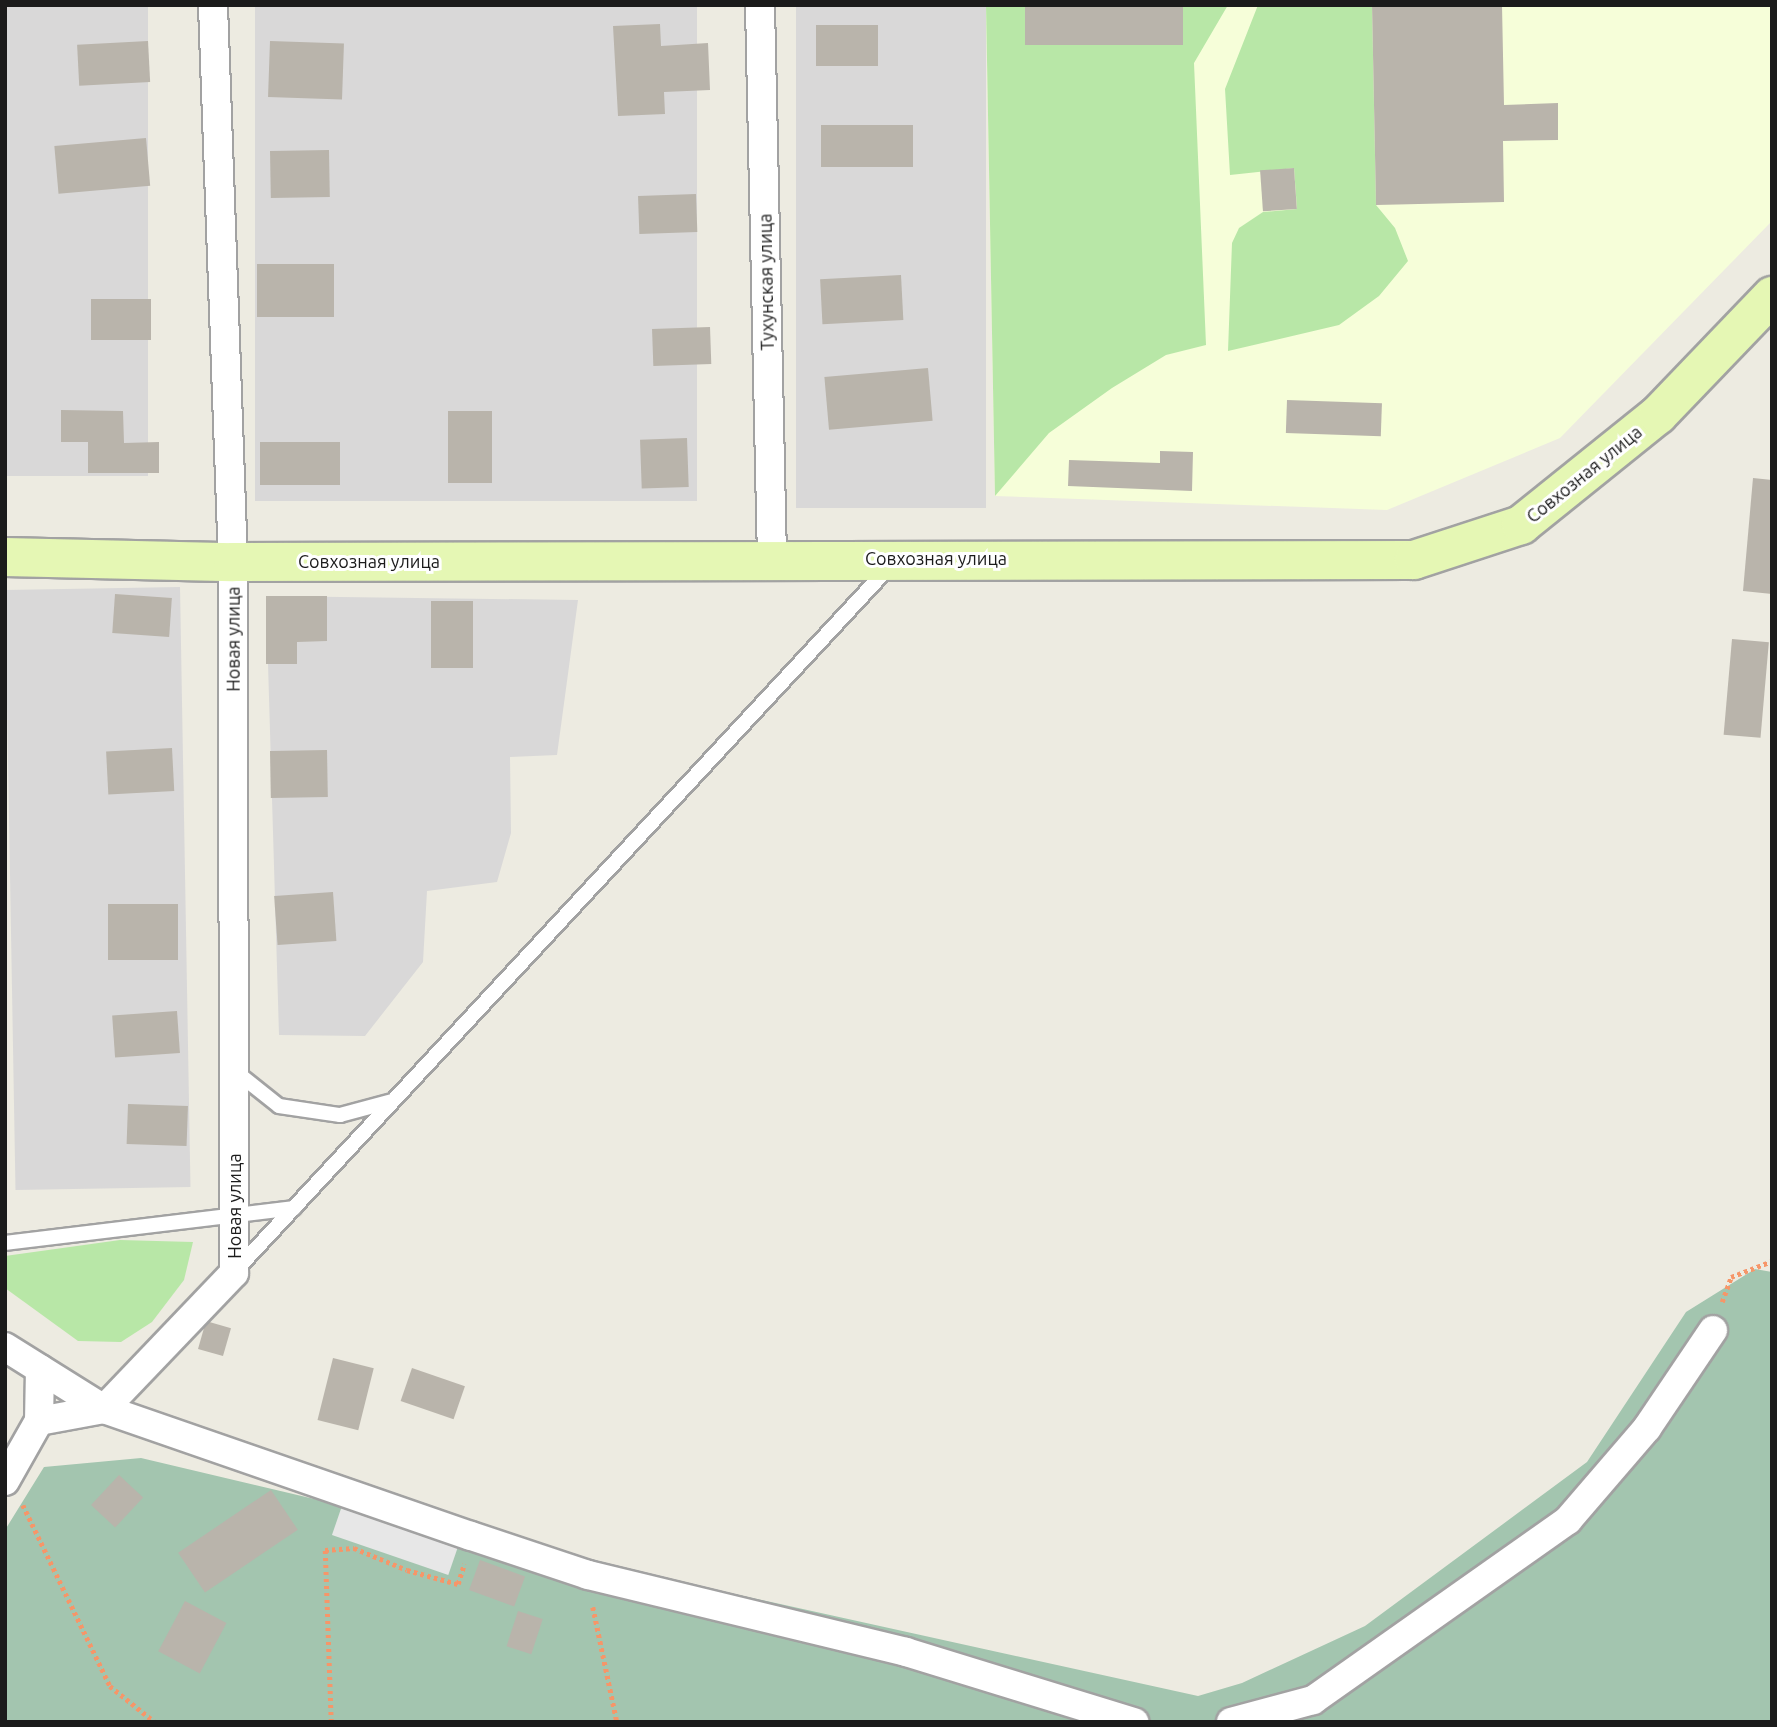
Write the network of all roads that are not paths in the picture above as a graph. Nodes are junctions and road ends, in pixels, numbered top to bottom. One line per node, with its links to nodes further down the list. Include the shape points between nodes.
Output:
1 (214, 5): 7 (street, Новая улица)
2 (760, 5): 5 (street, Тухунская улица)
3 (1772, 296): 6 (main road, Совхозная улица, via 1658,415 1521,526 1414,559)
4 (5, 557): 7 (main road, Совхозная улица)
5 (772, 558): 6 (main road, Совхозная улица); 7 (main road, Совхозная улица)
6 (898, 558): 9 (lane)
7 (233, 562): 8 (street, Новая улица)
8 (233, 1070): 9 (lane, via 279,1106 340,1115); 11 (street, Новая улица)
9 (394, 1100): 10 (lane)
10 (294, 1208): 11 (lane); 13 (lane)
11 (234, 1218): 12 (lane); 13 (street, Новая улица)
12 (5, 1243)
13 (234, 1273): 17 (street)
14 (1713, 1330): 21 (street, via 1647,1428 1568,1520 1313,1700)
15 (5, 1347): 16 (street)
16 (40, 1369): 17 (street); 18 (street)
17 (104, 1409): 18 (street); 20 (street, via 587,1575 906,1652)
18 (39, 1421): 19 (street)
19 (7, 1479)
20 (1117, 1720)
21 (1231, 1722)

